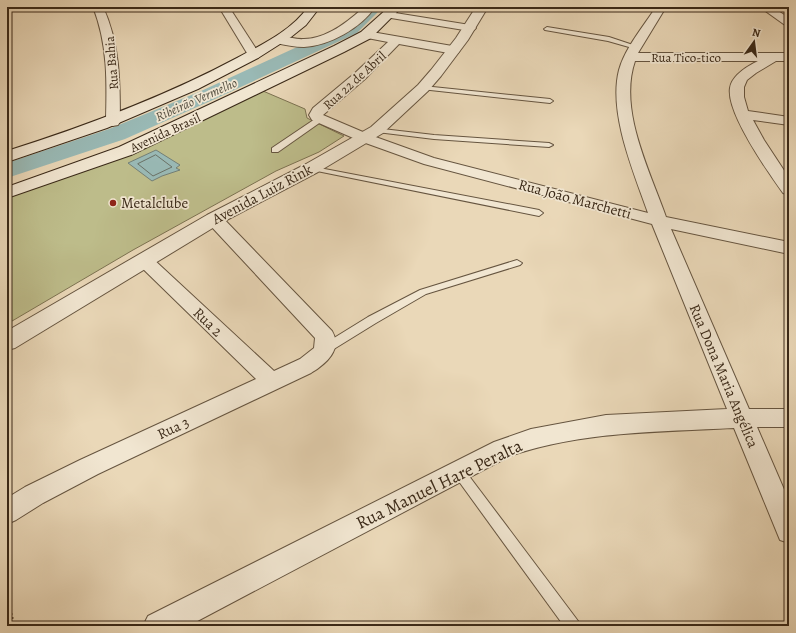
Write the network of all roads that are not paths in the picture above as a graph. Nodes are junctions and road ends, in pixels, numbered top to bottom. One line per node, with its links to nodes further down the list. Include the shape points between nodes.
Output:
1 (98, 7): 24 (street, Rua Bahia, via 108,28 112,45)
2 (224, 7): 17 (street)
3 (314, 7): 13 (main road, Avenida Brasil, via 301,23)
4 (370, 7): 13 (street, via 348,26 322,39 305,43)
5 (661, 7): 16 (street, Rua Dona Maria Angélica)
6 (765, 7): 9 (street)
7 (477, 8): 10 (main road, Avenida Luiz Rink)
8 (393, 11): 10 (street); 12 (main road, Avenida Brasil)
9 (789, 23)
10 (470, 28): 15 (main road, Avenida Luiz Rink)
11 (547, 29): 16 (lane, via 609,39)
12 (366, 35): 14 (street); 32 (main road, Avenida Brasil, via 125,151)
13 (280, 40): 17 (main road, Avenida Brasil)
14 (397, 40): 15 (street); 23 (street, Rua 22 de Abril, via 360,76 318,111 316,115)
15 (454, 50): 20 (main road, Avenida Luiz Rink)
16 (633, 52): 19 (street, Rua Tico-tico); 35 (street, Rua Dona Maria Angélica, via 623,90 626,122)
17 (254, 55): 24 (main road, Avenida Brasil, via 174,96)
18 (789, 57): 19 (street, Rua Tico-tico)
19 (772, 58): 22 (street, via 750,71 737,86)
20 (423, 88): 21 (lane); 26 (main road, Avenida Luiz Rink)
21 (550, 100)
22 (743, 114): 25 (street); 31 (street)
23 (320, 119): 26 (street, Rua 22 de Abril); 28 (lane)
24 (113, 122): 29 (main road, Avenida Brasil)
25 (789, 122)
26 (371, 134): 27 (lane); 30 (main road, Avenida Luiz Rink); 35 (street, Rua João Marchetti, via 429,161)
27 (549, 145)
28 (275, 150)
29 (7, 158)
30 (312, 168): 33 (lane); 34 (main road, Avenida Luiz Rink)
31 (789, 190)
32 (7, 193)
33 (539, 213)
34 (214, 219): 37 (main road, Avenida Luiz Rink); 40 (street)
35 (659, 221): 36 (street, Rua João Marchetti); 42 (street, Rua Dona Maria Angélica)
36 (789, 248)
37 (145, 261): 39 (main road, Avenida Luiz Rink); 41 (street, Rua 2)
38 (517, 263): 40 (lane, via 422,292)
39 (7, 342)
40 (325, 343): 41 (street, Rua 3, via 318,359)
41 (272, 382): 45 (street, Rua 3, via 89,466)
42 (741, 418): 43 (street, Rua Manuel Hare Peralta); 44 (street, Rua Manuel Hare Peralta, via 606,425 565,432 531,439 502,449); 46 (street, Rua Dona Maria Angélica)
43 (789, 418)
44 (459, 472): 47 (street, Rua Manuel Hare Peralta); 48 (lane)
45 (7, 512)
46 (789, 531)
47 (158, 626)
48 (574, 626)

